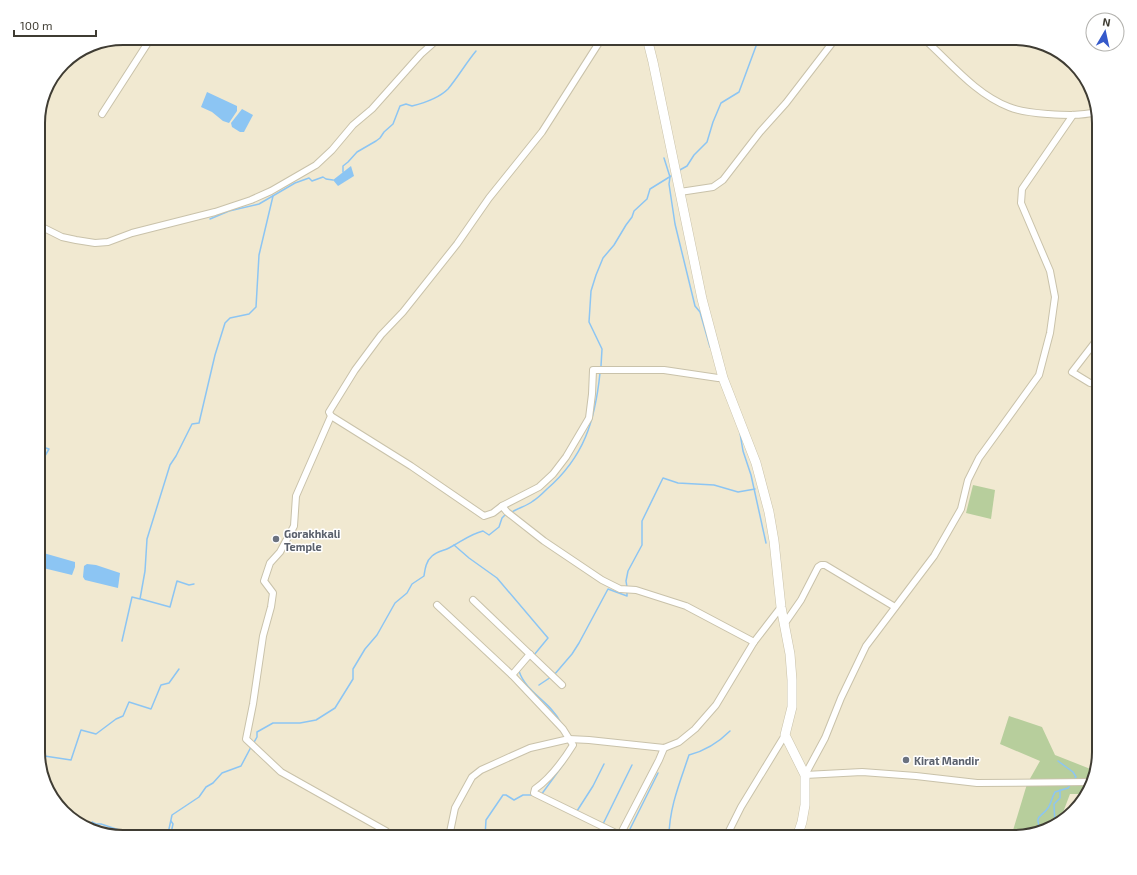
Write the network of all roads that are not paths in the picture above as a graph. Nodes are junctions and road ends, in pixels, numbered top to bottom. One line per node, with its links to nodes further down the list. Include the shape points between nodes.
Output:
1 (146, 45): 8 (street)
2 (431, 45): 11 (street, via 316,165 271,191 215,212 132,233 108,242 76,240)
3 (598, 45): 15 (street, via 542,132 489,198 457,244 354,370 329,412)
4 (648, 45): 10 (street)
5 (831, 45): 10 (street, via 723,180 713,187)
6 (931, 45): 9 (street, via 973,84 1009,108)
7 (1091, 113): 9 (street)
8 (102, 114)
9 (1073, 116): 20 (street, via 1022,189 1021,203 1050,271 1055,297 1049,338 1039,375 979,458 968,480 961,509 934,556)
10 (680, 192): 13 (street, via 702,299)
11 (45, 228)
12 (1092, 346): 14 (street, via 1072,372)
13 (723, 378): 16 (street, via 664,370 593,370 589,418 566,457 539,487); 19 (street, via 756,463 769,512)
14 (1092, 383)
15 (331, 416): 16 (street, via 411,466 480,514 484,516 493,513); 31 (street, via 296,496 294,526 280,552 270,563 264,581 273,593 263,636 246,739 280,772)
16 (502, 506): 22 (street, via 544,541 602,580 620,589 636,590 686,606)
17 (473, 600): 23 (street)
18 (437, 606): 24 (street)
19 (781, 607): 21 (street); 22 (street)
20 (895, 607): 21 (street, via 821,565); 29 (street, via 866,646 825,738)
21 (785, 623): 26 (street, via 792,680 792,707)
22 (754, 642): 28 (street, via 716,705 680,742)
23 (530, 654): 24 (street); 25 (street)
24 (512, 676): 27 (street, via 563,729)
25 (562, 685)
26 (785, 735): 29 (street); 35 (street)
27 (569, 739): 28 (street); 32 (street, via 530,748 481,770 472,777 455,808); 33 (street, via 573,745 534,793)
28 (664, 748): 34 (street)
29 (805, 775): 30 (street, via 862,772 977,783); 36 (street, via 805,805)
30 (1086, 782)
31 (384, 830)
32 (450, 830)
33 (610, 830)
34 (625, 830)
35 (730, 830)
36 (799, 830)

